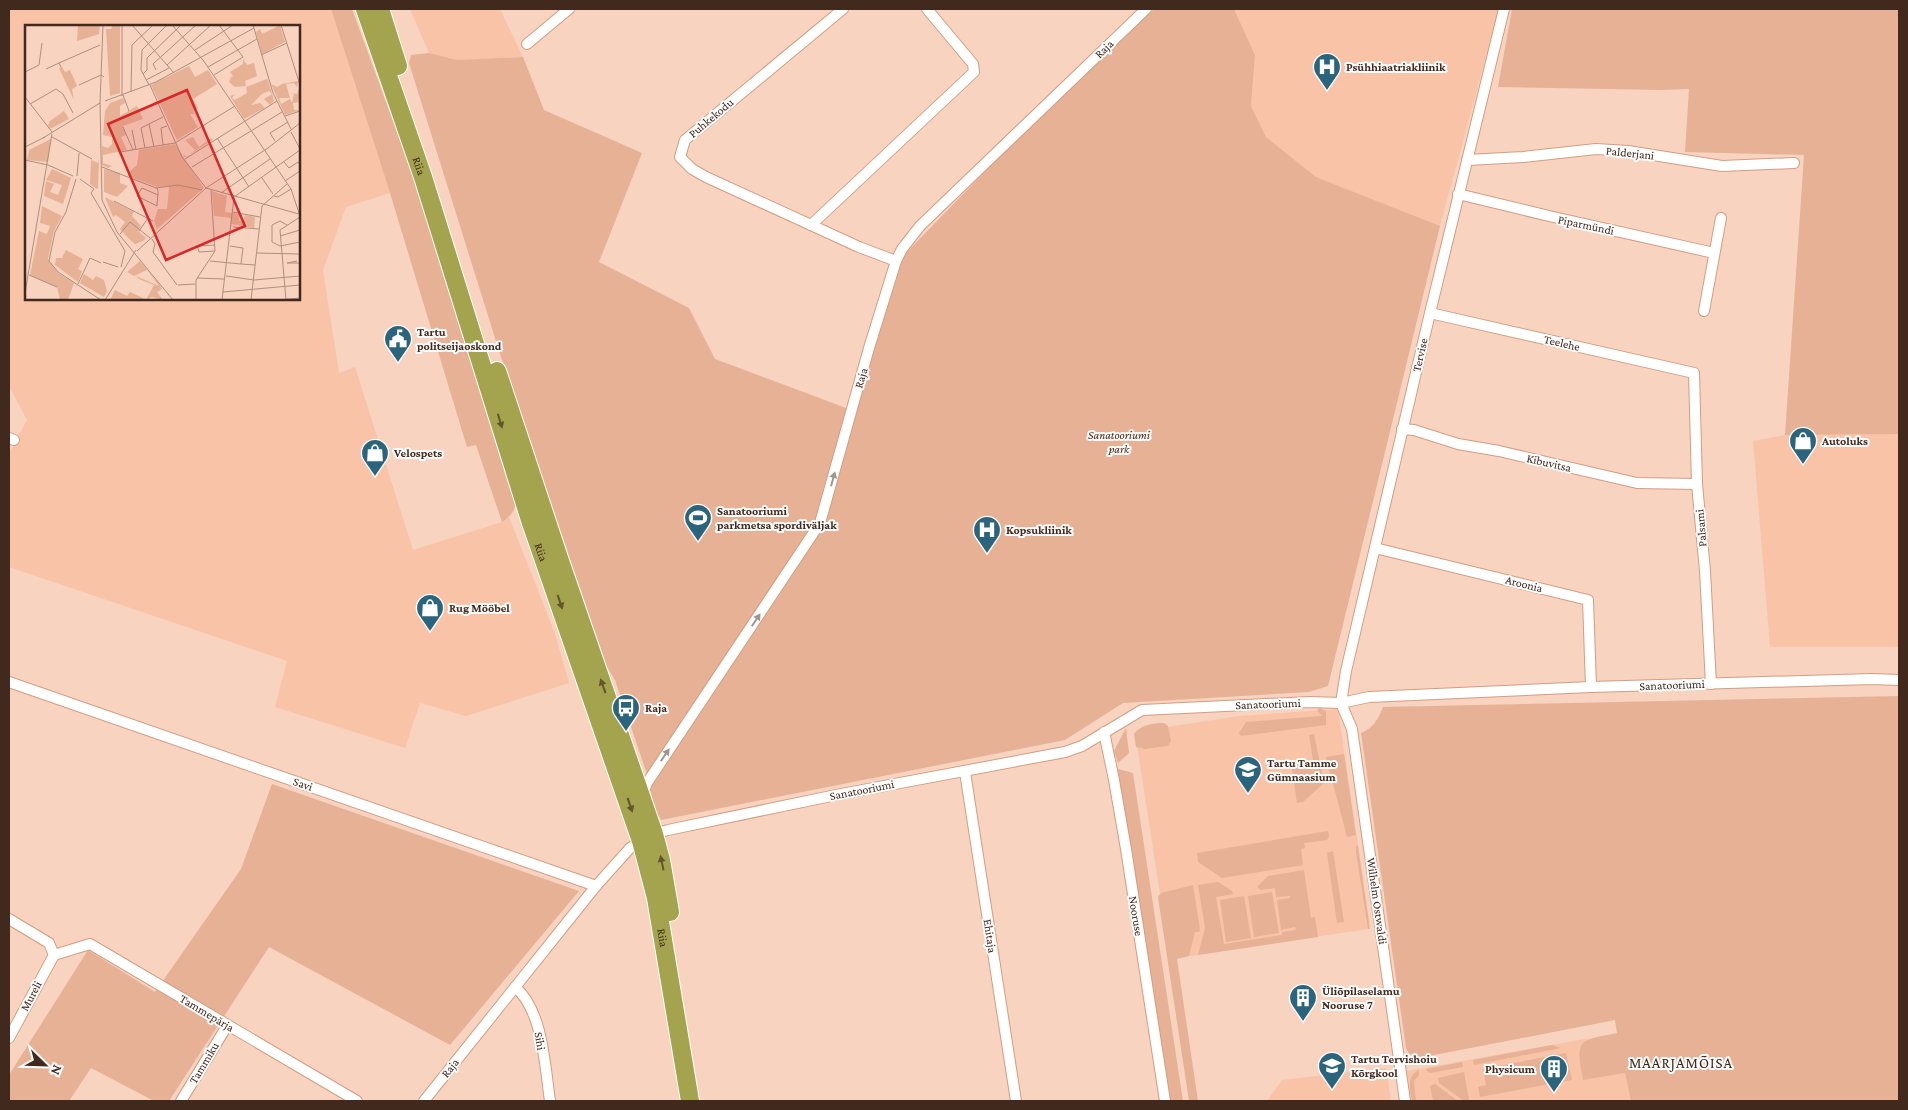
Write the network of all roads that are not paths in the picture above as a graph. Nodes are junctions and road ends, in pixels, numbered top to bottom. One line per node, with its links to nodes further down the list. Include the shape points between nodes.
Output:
1 (365, 9): 30 (highway, Riia, one-way to 30, via 423,177 530,520)
2 (380, 9): 29 (highway, Riia, one-way to 2, via 559,558)
3 (569, 9): 8 (street)
4 (844, 9): 13 (street, Puhkekodu, via 685,140 680,157 706,177)
5 (927, 9): 13 (street, via 973,64 974,72)
6 (1146, 9): 15 (street, Raja, via 920,226)
7 (1504, 9): 9 (street, Tervise)
8 (527, 44)
9 (1467, 160): 10 (street, Palderjani, via 1523,158 1596,149 1722,166); 11 (street, Tervise)
10 (1794, 163)
11 (1458, 194): 14 (street, Piparmündi); 17 (street, Tervise)
12 (1721, 218): 14 (street)
13 (811, 226): 15 (street, Puhkekodu)
14 (1714, 253): 16 (street)
15 (896, 261): 29 (street, Raja, one-way to 15, via 647,783 820,523)
16 (1704, 311)
17 (1430, 313): 18 (street, Teelehe); 19 (street, Tervise)
18 (1694, 373): 20 (street, Palsami)
19 (1402, 429): 20 (street, Kibuvitsa, via 1638,483); 21 (street, Tervise)
20 (1697, 484): 24 (street, Palsami)
21 (1375, 548): 25 (street, Aroonia, via 1588,600); 26 (street, Tervise)
22 (1899, 680): 24 (street, Sanatooriumi)
23 (9, 682): 31 (street, Savi)
24 (1711, 684): 25 (street, Sanatooriumi)
25 (1591, 687): 26 (street, Sanatooriumi, via 1369,697)
26 (1341, 703): 27 (street, Sanatooriumi, via 1142,710); 45 (street, Wilhelm Ostwaldi, via 1352,729)
27 (1104, 732): 28 (street, Sanatooriumi, via 1065,752); 44 (street, Nooruse)
28 (966, 772): 30 (street, Sanatooriumi, via 675,828); 43 (street, Ehitaja)
29 (642, 798): 30 (highway, Riia)
30 (648, 838): 31 (street, Raja, via 630,848); 41 (highway, Riia); 42 (highway, Riia, one-way to 30, via 663,872)
31 (596, 886): 34 (street, Raja)
32 (9, 919): 33 (street, via 49,943)
33 (54, 955): 35 (street, Tammepärja, via 90,944); 36 (street, Mureli)
34 (515, 987): 39 (street, Raja); 40 (street, Sihi, via 522,993 537,1022)
35 (227, 1026): 37 (street, Tammiku); 38 (street, Tammepärja)
36 (9, 1038)
37 (181, 1101)
38 (357, 1101)
39 (424, 1101)
40 (550, 1101)
41 (690, 1101)
42 (701, 1101)
43 (1016, 1101)
44 (1165, 1101)
45 (1405, 1101)

